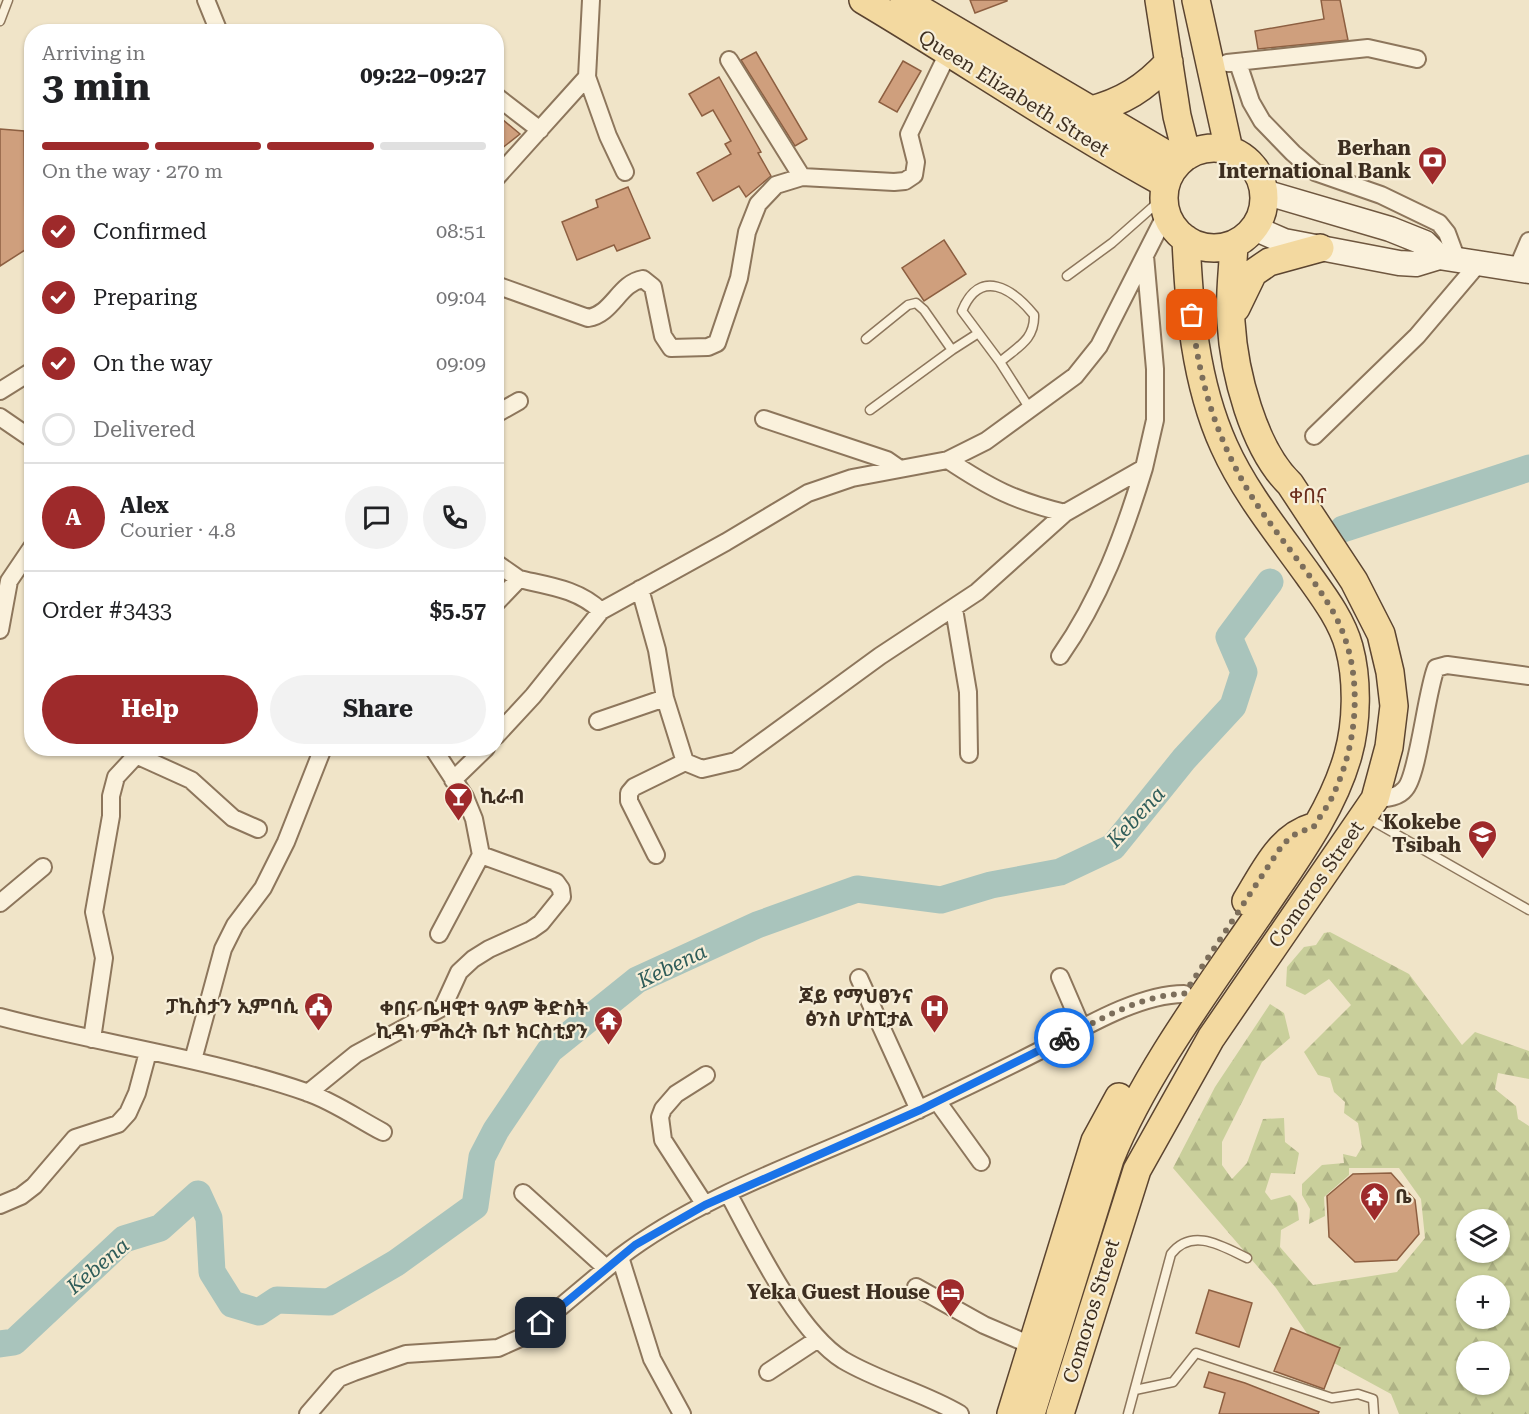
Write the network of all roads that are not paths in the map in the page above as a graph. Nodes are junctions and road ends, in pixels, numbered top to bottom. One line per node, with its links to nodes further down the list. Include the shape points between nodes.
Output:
1 (8, 0): 8 (lane)
2 (206, 0): 9 (street)
3 (591, 0): 16 (street)
4 (862, 0): 10 (main road, Queen Elizabeth Street)
5 (1159, 0): 13 (main road)
6 (1196, 0): 14 (main road)
7 (908, 1): 18 (main road, Queen Elizabeth Street)
8 (0, 21)
9 (216, 24)
10 (949, 51): 23 (street, via 909,134 916,162 914,175 894,182); 24 (main road, Queen Elizabeth Street, via 1101,148)
11 (1417, 59): 15 (street, via 1368,48)
12 (729, 60): 23 (street)
13 (1169, 62): 18 (main road, via 1131,96); 24 (main road)
14 (1209, 62): 15 (street); 20 (main road)
15 (1238, 63): 31 (street, via 1262,121 1293,153 1315,172 1381,195 1439,223)
16 (587, 77): 19 (street); 22 (street)
17 (504, 102): 19 (street)
18 (1088, 111): 24 (main road, Queen Elizabeth Street)
19 (540, 130): 21 (street)
20 (1230, 150): 24 (main road, via 1215,147); 25 (main road, via 1254,167)
21 (504, 169)
22 (626, 172)
23 (802, 177): 34 (street, via 776,185 758,204 717,343 708,347 671,348 663,336 653,287 643,279 633,281 600,316 588,318)
24 (1173, 182): 27 (main road, via 1174,227); 30 (street); 33 (lane, via 1112,243)
25 (1264, 192): 26 (main road, via 1264,205); 31 (main road, via 1390,229)
26 (1244, 236): 27 (main road, via 1210,247); 29 (main road); 35 (main road, Comoros Street)
27 (1186, 239): 76 (main road, Comoros Street, via 1194,333 1206,395 1224,446 1247,489 1330,607 1349,647 1355,715 1348,754 1334,793)
28 (1529, 241): 32 (street)
29 (1320, 248): 31 (main road, via 1399,263); 35 (main road, via 1269,262 1253,273)
30 (1145, 256): 44 (street, via 1087,362 1075,376); 51 (street, via 1155,369 1155,420)
31 (1458, 260): 32 (main road); 49 (street, via 1417,336)
32 (1523, 270)
33 (1067, 276)
34 (504, 288)
35 (1230, 320): 75 (main road, Comoros Street, via 1247,402 1263,443 1354,581 1381,634 1394,706 1389,747)
36 (977, 333): 38 (lane); 39 (lane); 39 (lane, via 962,311 966,301 981,289 995,285 1010,290 1035,315 1032,335)
37 (866, 339): 38 (lane, via 908,305 916,303)
38 (952, 350): 45 (lane)
39 (1000, 362): 44 (lane)
40 (24, 376): 41 (street)
41 (0, 391)
42 (519, 401): 43 (street)
43 (504, 409)
44 (1030, 409): 50 (street, via 986,441)
45 (870, 410)
46 (0, 417): 48 (street)
47 (764, 419): 52 (street, via 887,460)
48 (24, 434)
49 (1314, 436)
50 (948, 460): 52 (street); 53 (street, via 984,484 1022,502)
51 (1144, 468): 53 (street); 62 (street, via 1110,565 1081,626)
52 (900, 470): 57 (street, via 852,477 808,493)
53 (1065, 513): 59 (street)
54 (24, 559): 61 (street, via 9,581)
55 (504, 569): 56 (street)
56 (519, 579): 58 (street); 60 (street, via 567,590 588,599)
57 (640, 589): 60 (street); 64 (street)
58 (504, 595)
59 (954, 609): 67 (street, via 968,692); 73 (street, via 871,662 736,761 702,769)
60 (601, 611): 66 (street)
61 (0, 630)
62 (1060, 656)
63 (1529, 676): 75 (street, via 1446,665 1436,668 1406,789)
64 (665, 698): 65 (street); 73 (street)
65 (598, 721)
66 (504, 727)
67 (969, 754)
68 (136, 756): 89 (street, via 116,777 111,796 94,912 104,958)
69 (147, 756): 77 (street, via 191,780 233,818)
70 (320, 756): 91 (street, via 263,888 235,925 224,949)
71 (438, 756): 74 (street)
72 (478, 756): 74 (street)
73 (685, 762): 79 (street, via 629,793 629,801)
74 (453, 780): 78 (street, via 474,819)
75 (1369, 807): 82 (lane); 115 (main road, Comoros Street, via 1211,1038 1137,1170)
76 (1313, 828): 86 (main road, via 1298,832 1283,844); 114 (main road, Comoros Street, via 1122,1129 1106,1168)
77 (258, 829)
78 (481, 855): 83 (street); 93 (street, via 556,882 562,897 531,930 472,959 459,972 443,1006 356,1054)
79 (656, 855)
80 (43, 867): 81 (street)
81 (0, 903)
82 (1529, 910)
83 (439, 934)
84 (1060, 977): 88 (street)
85 (859, 978): 95 (street)
86 (1184, 994): 88 (street, via 1150,999); 107 (main road, via 1095,1141)
87 (0, 1017): 89 (street)
88 (1082, 1029): 94 (street)
89 (92, 1039): 90 (street)
90 (148, 1052): 91 (street); 100 (street, via 137,1093 118,1124 75,1138 34,1186)
91 (193, 1060): 93 (street)
92 (706, 1075): 101 (street, via 675,1094 660,1117 663,1140)
93 (308, 1093): 96 (street)
94 (937, 1101): 95 (street); 97 (street)
95 (920, 1110): 99 (street)
96 (383, 1132)
97 (981, 1162)
98 (523, 1193): 104 (street)
99 (729, 1195): 101 (street); 106 (street, via 758,1250)
100 (0, 1205)
101 (705, 1205): 102 (street)
102 (620, 1257): 104 (street); 111 (street, via 652,1359)
103 (1247, 1258): 109 (lane, via 1220,1245 1194,1239 1179,1244 1171,1254)
104 (606, 1268): 110 (street, via 527,1335 511,1343 498,1348 406,1354 354,1372 339,1378)
105 (916, 1287): 107 (street, via 984,1325)
106 (818, 1339): 108 (street); 112 (street, via 866,1373 934,1399)
107 (1033, 1346): 113 (main road)
108 (768, 1372)
109 (1135, 1390): 116 (lane); 117 (lane, via 1173,1382 1196,1353 1332,1398 1358,1394 1373,1400)
110 (308, 1414)
111 (682, 1414)
112 (960, 1414)
113 (1011, 1414)
114 (1031, 1414)
115 (1060, 1414)
116 (1128, 1414)
117 (1374, 1414)

